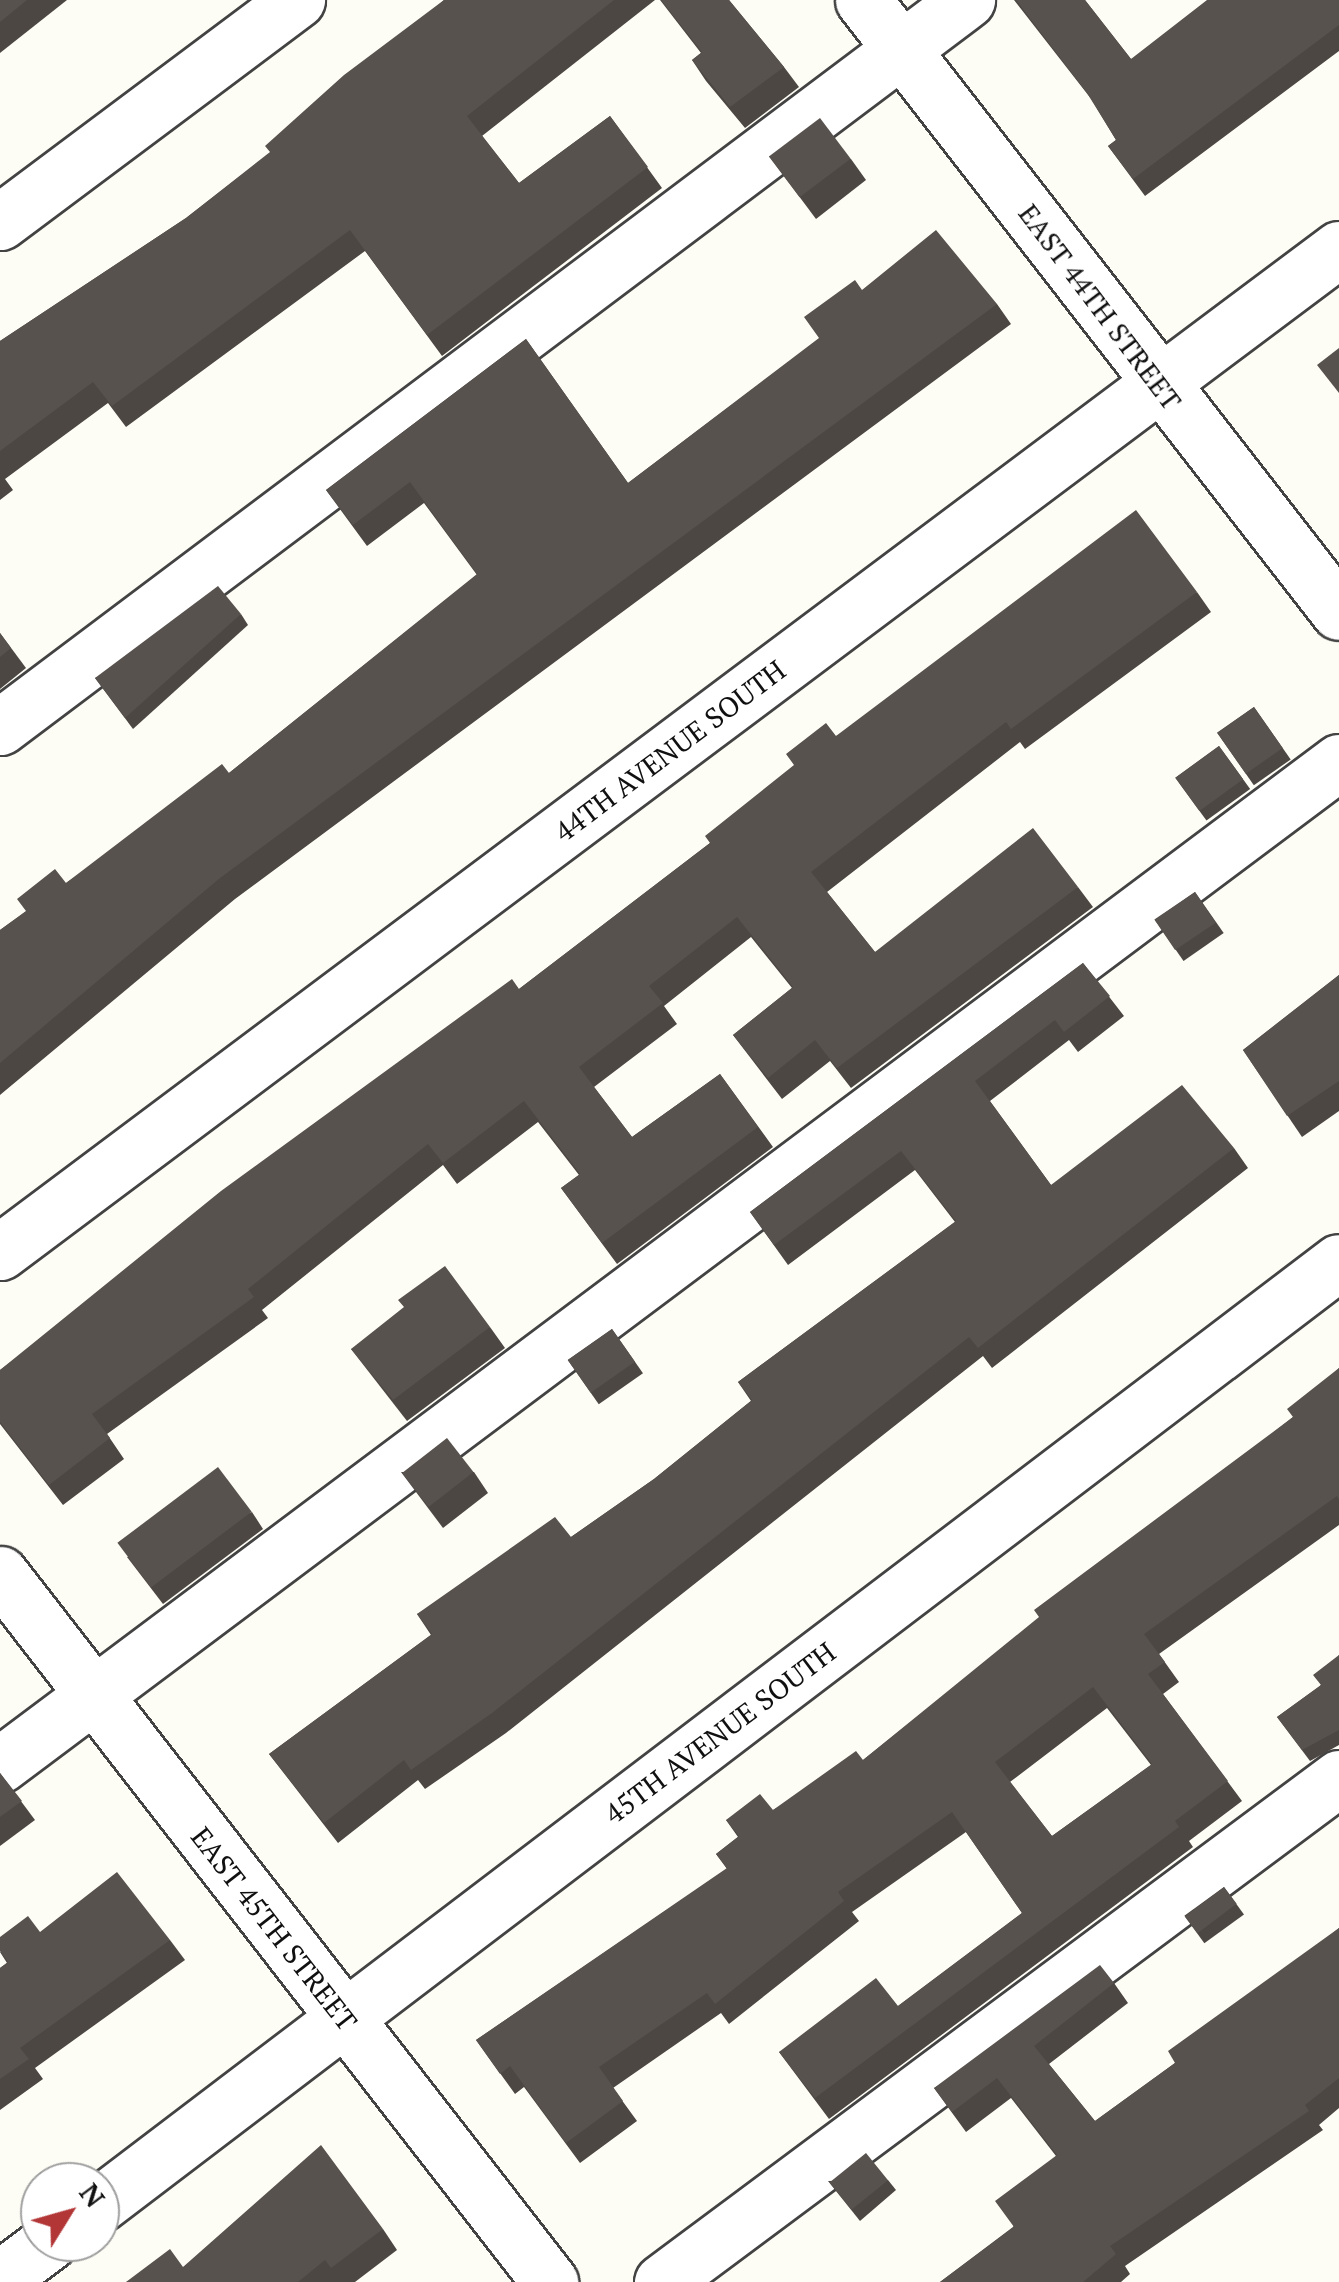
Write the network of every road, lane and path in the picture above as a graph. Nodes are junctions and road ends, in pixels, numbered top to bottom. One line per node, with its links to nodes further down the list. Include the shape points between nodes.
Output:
1 (297, 0): 5 (street)
2 (864, 0): 4 (street, EAST 44TH STREET)
3 (967, 0): 4 (street)
4 (902, 50): 7 (street, EAST 44TH STREET); 9 (street)
5 (0, 222)
6 (1339, 249): 7 (street, 44TH AVENUE SOUTH)
7 (1160, 384): 8 (street, EAST 44TH STREET); 11 (street, 44TH AVENUE SOUTH)
8 (1339, 612)
9 (0, 727)
10 (1339, 762): 14 (street)
11 (0, 1252)
12 (1339, 1262): 17 (street, 45TH AVENUE SOUTH)
13 (0, 1574): 14 (street, EAST 45TH STREET)
14 (91, 1692): 15 (street); 17 (street, EAST 45TH STREET)
15 (0, 1766)
16 (1339, 1778): 22 (street)
17 (346, 2022): 18 (street, 45TH AVENUE SOUTH); 21 (street, EAST 45TH STREET)
18 (120, 2189)
19 (23, 2262): 20 (street)
20 (0, 2279)
21 (550, 2282)
22 (662, 2282)

